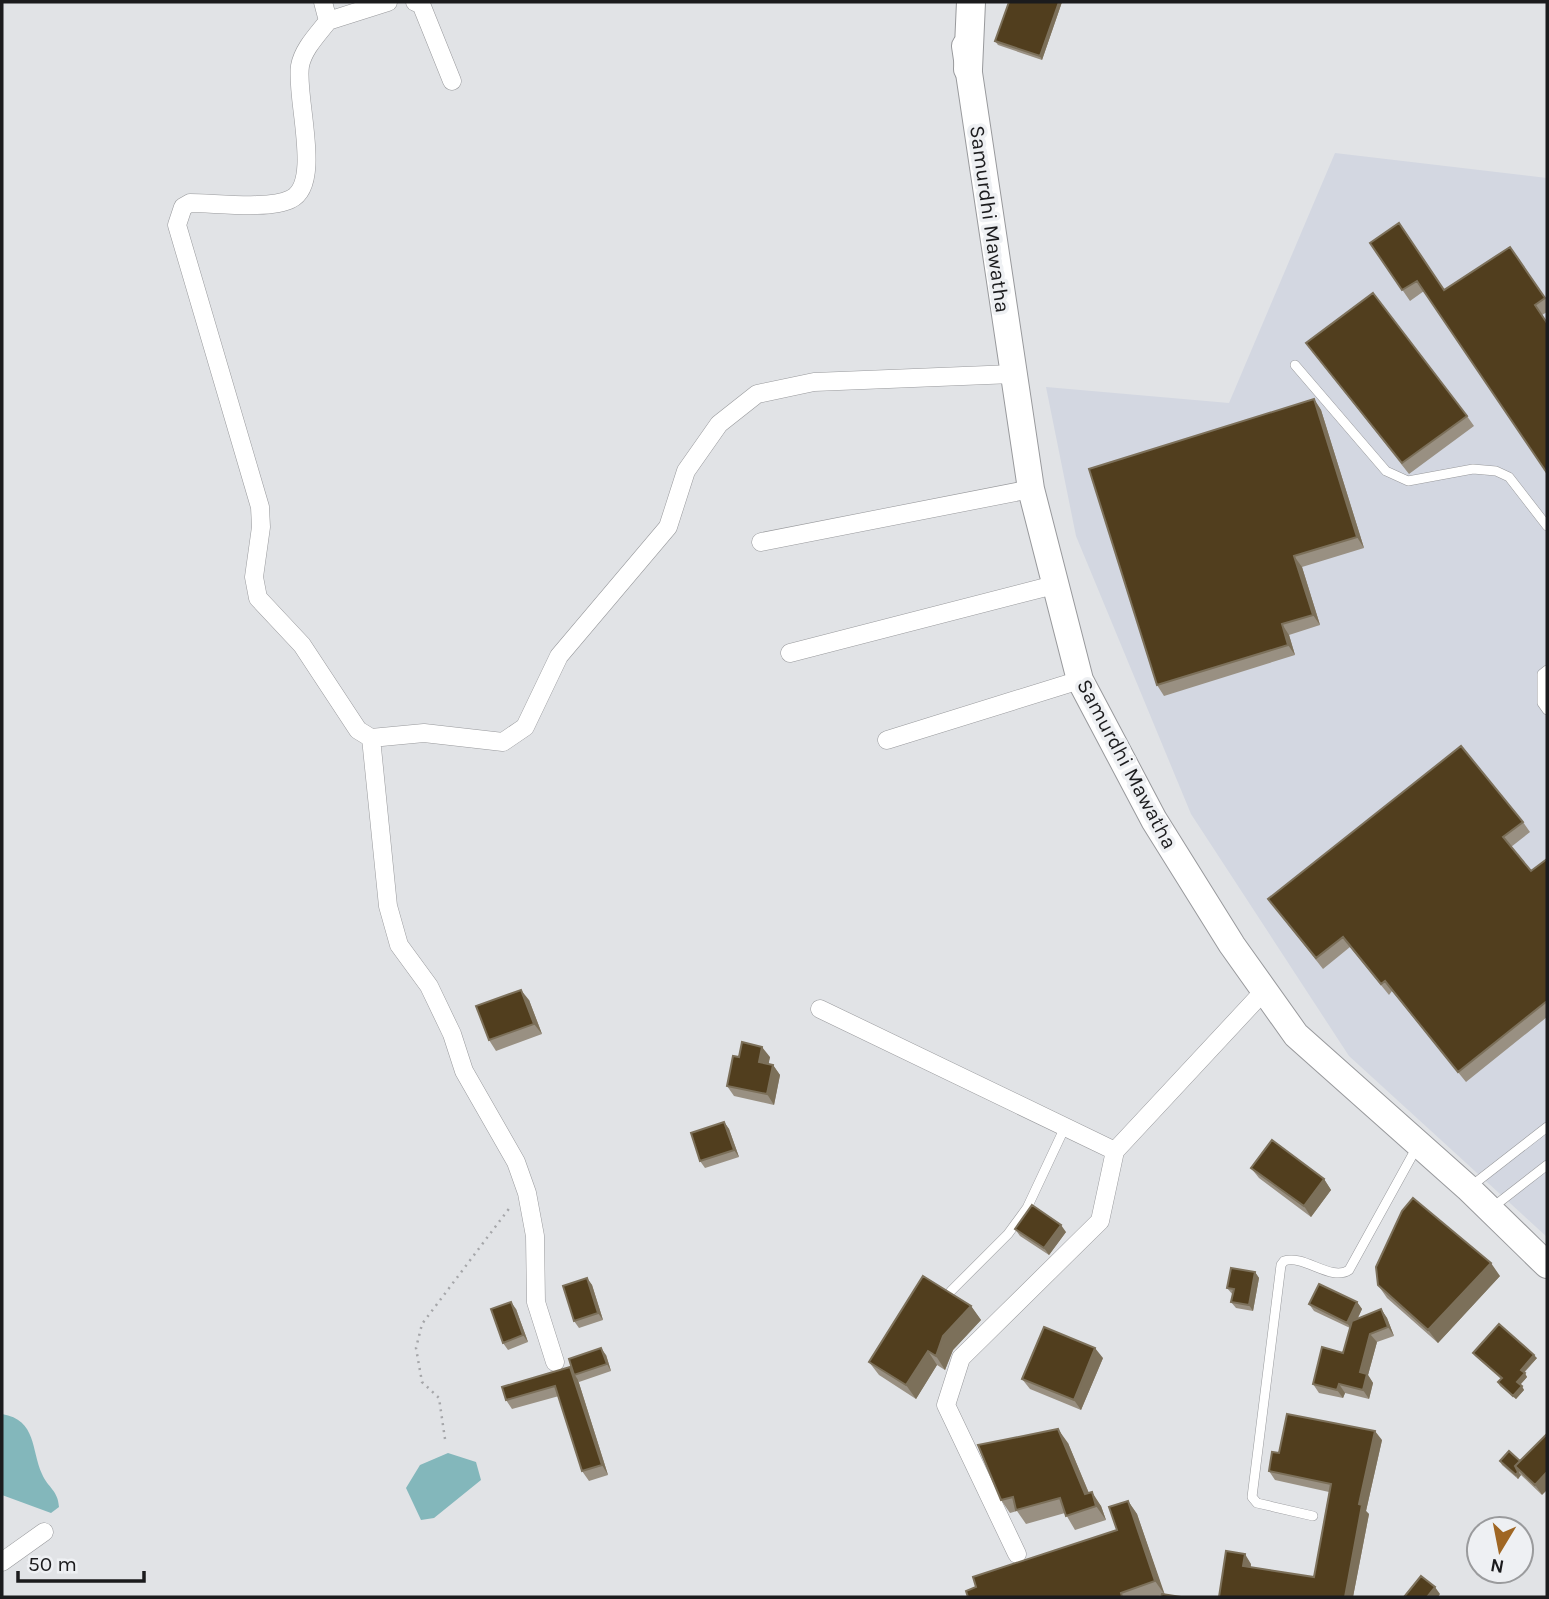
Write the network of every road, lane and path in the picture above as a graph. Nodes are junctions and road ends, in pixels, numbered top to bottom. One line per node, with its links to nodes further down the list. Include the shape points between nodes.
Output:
1 (323, 2): 6 (street)
2 (388, 2): 6 (street)
3 (415, 2): 8 (street, via 421,4)
4 (959, 2): 7 (main road, Samurdhi Mawatha)
5 (971, 2): 7 (main road)
6 (328, 21): 19 (street, via 300,64 307,166 304,185 293,199 275,204 190,203 183,206 177,225 260,507 254,577 258,598 302,645 358,730)
7 (968, 69): 10 (main road, Samurdhi Mawatha)
8 (452, 81)
9 (1295, 365): 12 (lane, via 1386,471 1408,481 1473,469 1496,471 1509,477)
10 (1013, 374): 11 (main road, Samurdhi Mawatha); 19 (street, via 814,382 757,394 719,424 686,471 668,527 559,656 517,735 503,742 424,733)
11 (1031, 489): 13 (street); 14 (main road, Samurdhi Mawatha)
12 (1547, 526)
13 (761, 542)
14 (1058, 584): 15 (street); 17 (main road, Samurdhi Mawatha)
15 (790, 653)
16 (1547, 670): 18 (lane, via 1542,674 1542,703)
17 (1080, 680): 20 (street); 21 (main road, Samurdhi Mawatha, via 1154,820)
18 (1547, 710)
19 (371, 738): 33 (street, via 388,906 399,945 429,986 464,1071 516,1162 535,1236 536,1302)
20 (887, 740)
21 (1264, 991): 25 (main road, Samurdhi Mawatha, via 1297,1035); 26 (street)
22 (820, 1009): 23 (street)
23 (1065, 1127): 26 (street); 32 (lane, via 1027,1208)
24 (1547, 1127): 28 (lane)
25 (1419, 1144): 28 (main road, Samurdhi Mawatha); 35 (lane, via 1349,1270 1339,1273 1293,1259 1281,1265 1252,1497 1257,1503)
26 (1115, 1151): 37 (street, via 1100,1221 961,1358 946,1405)
27 (1547, 1165): 30 (lane)
28 (1468, 1188): 30 (main road, Samurdhi Mawatha)
29 (511, 1206): 34 (path, via 422,1324 416,1348 422,1382 439,1398)
30 (1490, 1209): 31 (main road, Samurdhi Mawatha)
31 (1547, 1265)
32 (951, 1291)
33 (555, 1362)
34 (445, 1439)
35 (1313, 1516)
36 (44, 1532): 38 (street)
37 (1017, 1554)
38 (2, 1562)

